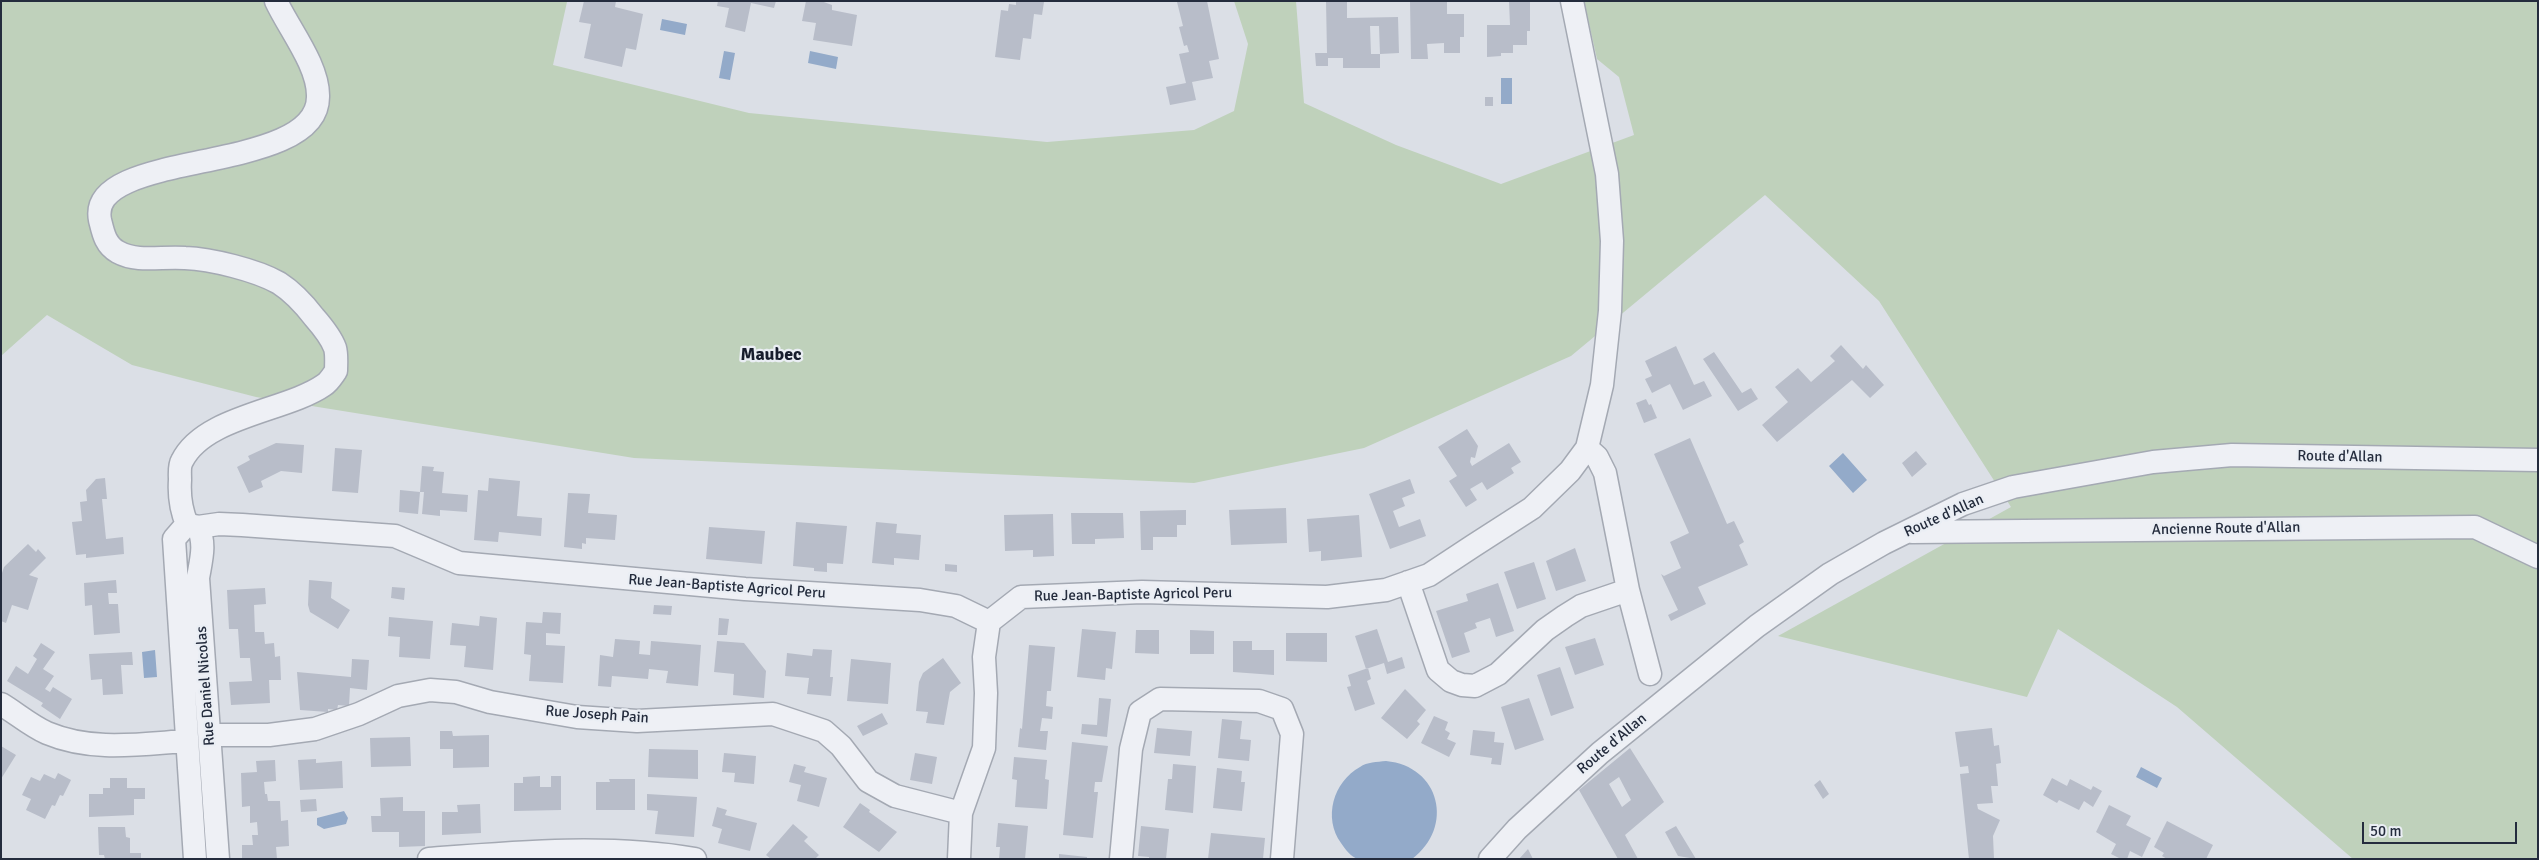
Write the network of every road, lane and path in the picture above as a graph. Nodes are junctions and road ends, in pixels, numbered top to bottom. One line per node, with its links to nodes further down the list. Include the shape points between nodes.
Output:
1 (276, 1): 5 (street, via 317,83 319,99 308,122 296,134 245,152 135,178 108,193 99,214 104,238 117,251 140,258 184,258 223,263 278,283 304,305 335,349 336,371 326,384 300,399 250,413 196,442 181,461 179,488 182,514)
2 (1572, 1): 3 (street, Rue Jean-Baptiste Agricol Peru, via 1607,174 1612,241 1610,311 1602,385)
3 (1587, 448): 8 (street, Rue Jean-Baptiste Agricol Peru, via 1570,471 1532,508 1428,575); 9 (street, via 1597,457 1605,473)
4 (2538, 460): 6 (street, Route d'Allan, via 2232,455 2153,462 2013,487 1963,504)
5 (192, 525): 10 (street, Rue Jean-Baptiste Agricol Peru, via 242,525 395,536 459,563 735,588 920,600 956,606); 13 (street, Rue Daniel Nicolas, via 202,535 198,578); 14 (street, via 174,538)
6 (1906, 532): 7 (street, Ancienne Route d'Allan, via 2475,526); 23 (street, Route d'Allan, via 1830,574 1757,626 1600,753 1517,829)
7 (2538, 557)
8 (1408, 582): 9 (street, via 1438,670 1451,681 1475,686 1498,674 1545,630 1581,606); 10 (street, Rue Jean-Baptiste Agricol Peru, via 1386,590 1327,597 1142,592 1021,597)
9 (1628, 590): 11 (street)
10 (989, 622): 15 (street, via 984,657 984,748)
11 (1650, 674)
12 (1, 704): 14 (street, via 45,732 73,742 108,747)
13 (210, 735): 15 (street, Rue Joseph Pain, via 269,735 315,729 398,696 430,690 456,692 531,710 594,718 637,721 773,714 824,731 841,746 868,780 895,796); 17 (street, Rue Daniel Nicolas)
14 (187, 741): 16 (street)
15 (962, 813): 20 (street)
16 (195, 859)
17 (218, 859)
18 (429, 859): 19 (street, via 533,850 662,853)
19 (695, 859)
20 (959, 859)
21 (1121, 859): 22 (street, via 1131,749 1140,712 1160,699 1259,701 1282,708 1292,734)
22 (1282, 859)
23 (1490, 859)

